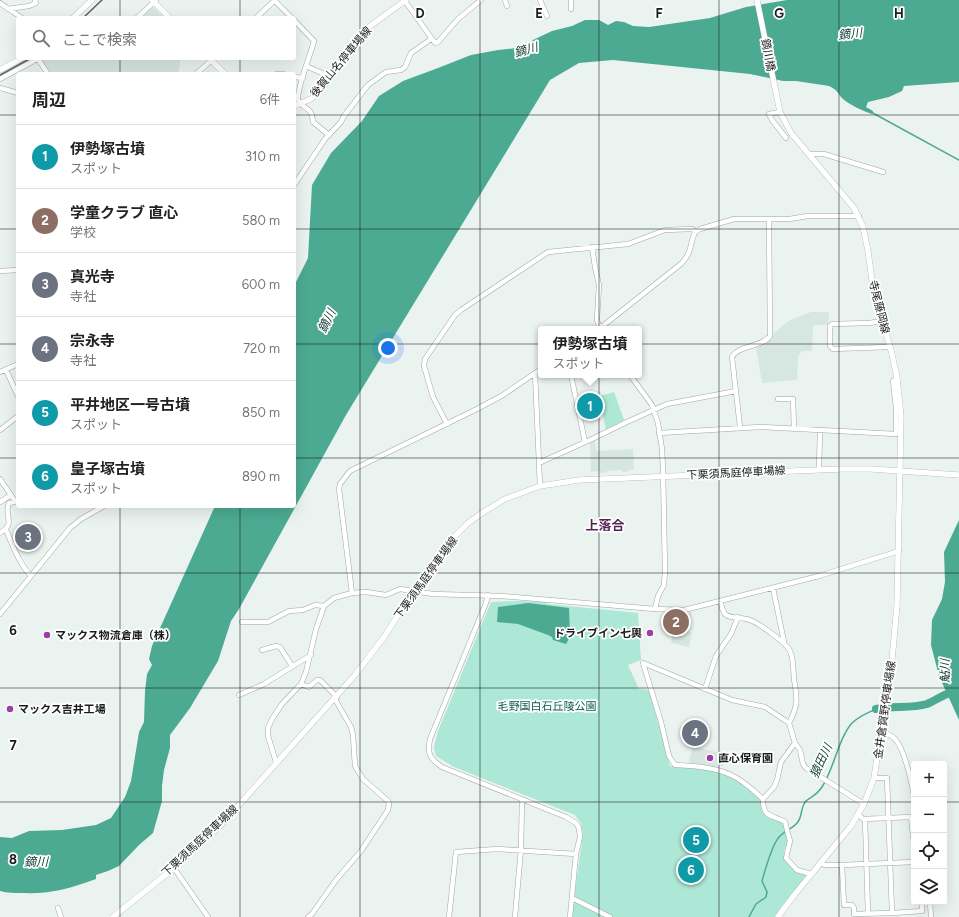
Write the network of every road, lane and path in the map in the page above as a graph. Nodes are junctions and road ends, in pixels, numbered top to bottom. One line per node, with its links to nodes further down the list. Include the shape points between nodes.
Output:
1 (41, 0): 11 (street)
2 (92, 0): 17 (main road)
3 (275, 0): 20 (street); 21 (street)
4 (481, 0): 24 (street, via 458,19 436,43)
5 (505, 0): 13 (street)
6 (540, 0): 22 (street)
7 (571, 0): 15 (street)
8 (757, 0): 43 (main road, 鏑川橋)
9 (154, 1): 18 (street); 19 (main road)
10 (404, 1): 24 (street); 36 (main road, 後賀山名停車場線, via 370,26)
11 (36, 2): 14 (street, via 29,6)
12 (0, 3): 14 (street)
13 (508, 6)
14 (8, 9): 16 (street)
15 (572, 9)
16 (19, 16)
17 (75, 16)
18 (139, 16)
19 (168, 16)
20 (258, 16)
21 (290, 16)
22 (547, 16)
23 (296, 22): 30 (street, via 314,41)
24 (431, 39): 44 (street, via 411,53 401,70 386,72 368,85)
25 (18, 60): 31 (main road)
26 (36, 60): 38 (street)
27 (39, 60): 32 (street)
28 (210, 60): 33 (street)
29 (212, 60): 34 (main road)
30 (306, 66): 36 (street); 37 (street)
31 (0, 70)
32 (47, 72)
33 (198, 72)
34 (223, 72)
35 (296, 76): 37 (street)
36 (331, 77): 41 (main road, 後賀山名停車場線, via 317,94)
37 (302, 78): 41 (street, via 298,100)
38 (0, 79)
39 (0, 88): 40 (street)
40 (16, 92)
41 (300, 104): 42 (main road, 後賀山名停車場線); 44 (street, via 310,111 313,122)
42 (296, 105)
43 (780, 111): 45 (street, via 769,114); 46 (main road, 寺尾藤岡線, via 791,133)
44 (329, 135): 48 (street)
45 (786, 138)
46 (809, 154): 47 (street, via 824,154); 49 (main road, 寺尾藤岡線)
47 (883, 172)
48 (296, 182)
49 (859, 216): 50 (street); 55 (main road, 寺尾藤岡線, via 866,237 873,288)
50 (769, 219): 51 (street, via 734,219); 67 (street, via 770,336 733,355)
51 (696, 231): 52 (street, via 665,230 628,244); 57 (street, via 688,256)
52 (592, 247): 56 (street, via 599,285); 72 (street, via 544,253 455,315 425,359 424,366 433,397)
53 (16, 270): 54 (street)
54 (0, 271)
55 (882, 321): 58 (main road, 寺尾藤岡線); 58 (street, via 832,324 830,346 833,349)
56 (598, 326)
57 (603, 326)
58 (889, 347): 66 (main road, 寺尾藤岡線)
59 (16, 365): 60 (street)
60 (6, 370): 62 (street); 68 (street)
61 (538, 371): 63 (street)
62 (0, 372)
63 (535, 373): 72 (street, via 503,394); 79 (street)
64 (572, 378): 78 (street)
65 (632, 378): 70 (street)
66 (897, 378): 76 (street, via 893,381 896,434); 81 (main road, 寺尾藤岡線, via 901,416)
67 (736, 391): 70 (street, via 670,404); 73 (street)
68 (16, 392)
69 (778, 399): 74 (street, via 793,399)
70 (655, 410): 77 (street); 78 (street)
71 (16, 418): 75 (street)
72 (447, 424): 97 (street, via 359,465 350,471 340,484)
73 (740, 427): 74 (street); 77 (street)
74 (794, 429): 76 (street)
75 (0, 430)
76 (820, 430): 80 (street)
77 (660, 433): 83 (street)
78 (585, 442): 79 (street)
79 (539, 463): 85 (street)
80 (819, 469): 81 (main road, 下栗須馬庭停車場線); 83 (main road, 下栗須馬庭停車場線)
81 (900, 471): 82 (main road); 93 (main road, 金井倉賀野停車場線)
82 (959, 475)
83 (663, 477): 85 (main road, 下栗須馬庭停車場線, via 580,480); 101 (street, via 665,570 664,585)
84 (0, 479): 86 (street)
85 (540, 486): 96 (main road, 下栗須馬庭停車場線, via 504,499 468,523 451,540)
86 (11, 495): 87 (street); 89 (street)
87 (16, 500)
88 (16, 501): 91 (street, via 9,503 10,521)
89 (0, 502)
90 (100, 508): 94 (street, via 70,528)
91 (6, 530): 92 (street); 94 (street, via 17,556)
92 (0, 534)
93 (899, 551): 95 (street); 114 (main road, 金井倉賀野停車場線, via 892,660)
94 (30, 575): 102 (street)
95 (773, 588): 99 (street); 105 (street)
96 (414, 590): 97 (street, via 400,589 386,595 366,592); 98 (street, via 433,594); 112 (main road, 下栗須馬庭停車場線, via 370,656)
97 (352, 594): 100 (street, via 334,598)
98 (488, 595): 101 (street); 119 (street, via 430,739 429,755 442,768)
99 (720, 601): 101 (street, via 684,610); 103 (street, via 727,616)
100 (324, 606): 104 (street, via 315,605 303,610 289,611 268,622); 107 (street)
101 (655, 609)
102 (0, 614)
103 (738, 617): 105 (street, via 755,622); 110 (street, via 731,634 716,656)
104 (242, 622)
105 (784, 642): 113 (street, via 792,658 797,703 796,711)
106 (262, 650): 108 (street, via 280,647)
107 (311, 655): 108 (street); 109 (street)
108 (292, 666): 111 (street, via 264,684)
109 (301, 684): 112 (street, via 308,687 320,680); 116 (street, via 282,704 268,728)
110 (706, 689): 113 (street, via 732,700 765,707); 120 (street, via 643,662 669,756 676,765 730,774 744,782)
111 (238, 695)
112 (336, 698): 116 (main road, 下栗須馬庭停車場線); 144 (street, via 353,735 355,766 363,779 388,801 389,807 361,851)
113 (789, 723): 115 (street)
114 (881, 730): 117 (main road, 金井倉賀野停車場線); 118 (street, via 894,738 901,749)
115 (795, 743): 120 (street, via 781,762 774,787); 121 (street, via 806,768)
116 (276, 762): 133 (main road, 下栗須馬庭停車場線, via 222,824)
117 (874, 778): 121 (main road, 金井倉賀野停車場線); 123 (street, via 887,778)
118 (911, 784)
119 (522, 799): 126 (street); 127 (street, via 576,823 580,837)
120 (763, 799): 134 (street, via 767,815 785,822 790,841 786,858 797,870)
121 (864, 804): 122 (main road, 金井倉賀野停車場線)
122 (858, 814): 124 (street); 130 (main road, 金井倉賀野停車場線)
123 (889, 818): 124 (street); 125 (street, via 911,818); 129 (street)
124 (865, 819): 131 (street)
125 (913, 833)
126 (521, 850): 127 (street); 145 (street, via 456,852); 146 (street)
127 (576, 854): 135 (street)
128 (911, 862): 129 (street)
129 (890, 863): 131 (street); 139 (street)
130 (820, 864): 132 (street); 134 (main road, 金井倉賀野停車場線)
131 (867, 864): 132 (street); 140 (street)
132 (842, 865): 140 (street, via 844,905 852,905 854,914)
133 (174, 868): 142 (main road, 下栗須馬庭停車場線); 143 (street)
134 (811, 874): 149 (main road, 金井倉賀野停車場線)
135 (572, 898): 147 (street); 148 (street)
136 (922, 905): 139 (street, via 922,911)
137 (930, 905): 150 (street)
138 (58, 908): 141 (street)
139 (892, 913): 140 (street)
140 (868, 914)
141 (61, 917)
142 (112, 917)
143 (208, 917)
144 (308, 917)
145 (449, 917)
146 (515, 917)
147 (570, 917)
148 (610, 917)
149 (778, 917)
150 (931, 917)

